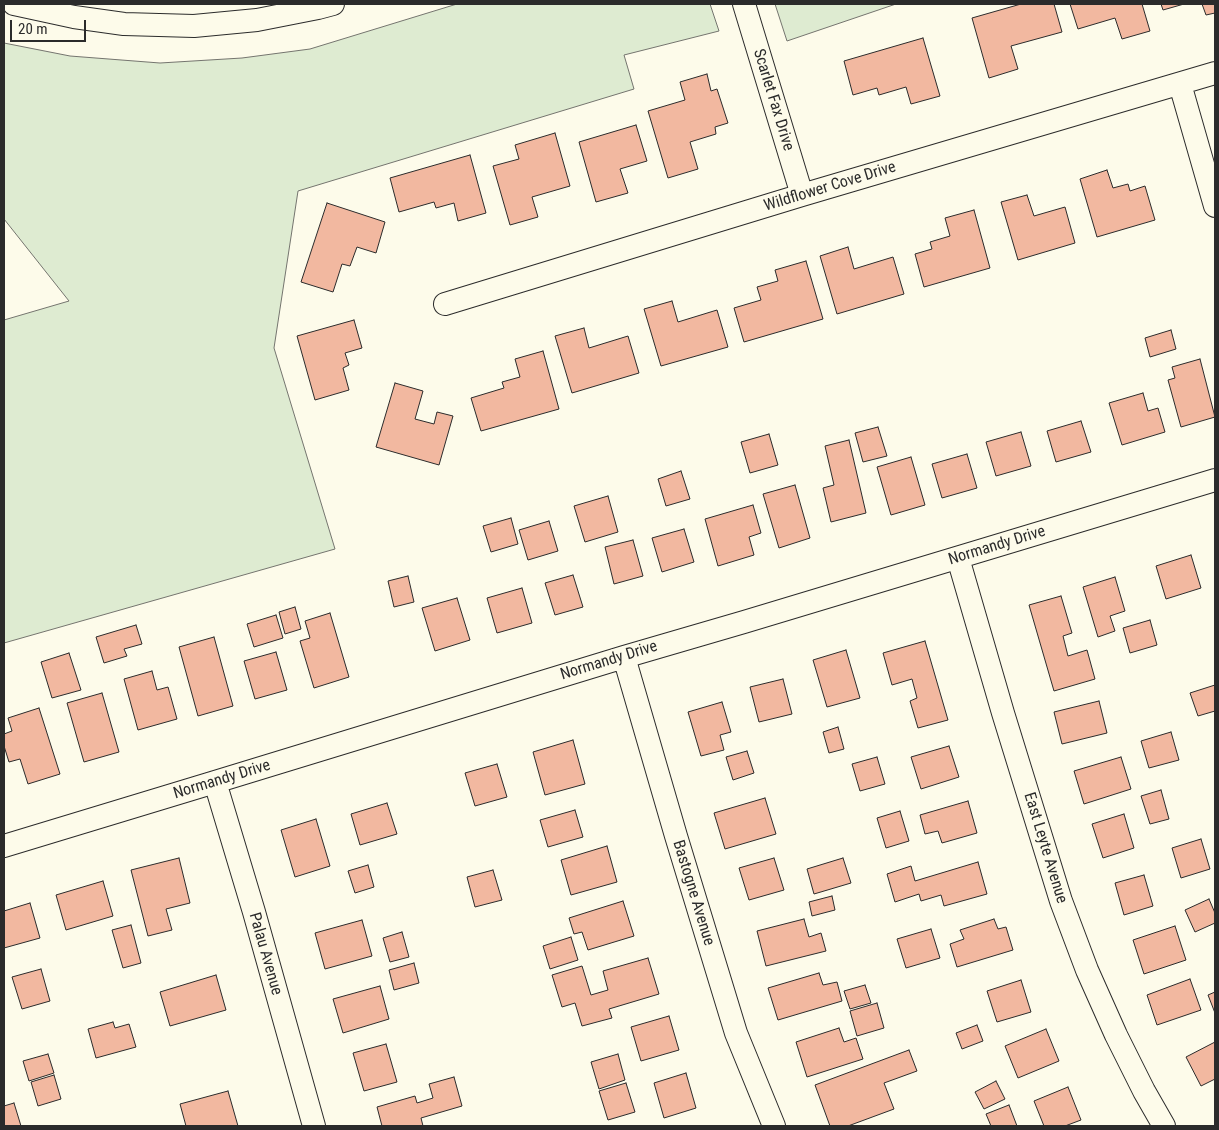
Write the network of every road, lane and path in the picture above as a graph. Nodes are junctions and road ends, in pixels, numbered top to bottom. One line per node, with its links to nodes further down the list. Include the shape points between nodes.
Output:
1 (14, 4): 2 (street, via 124,24 194,26 257,20)
2 (332, 4)
3 (744, 4): 6 (street, Scarlet Fax Drive)
4 (1215, 73): 5 (street, Wildflower Cove Drive)
5 (1180, 84): 6 (street, Wildflower Cove Drive); 7 (street)
6 (802, 195): 8 (street, Wildflower Cove Drive)
7 (1215, 206)
8 (444, 304)
9 (1215, 480): 10 (street, Normandy Drive)
10 (958, 558): 11 (street, Normandy Drive); 16 (street, East Leyte Avenue, via 1061,901 1105,1011)
11 (624, 656): 12 (street, Normandy Drive); 15 (street, Bastogne Avenue, via 736,1033)
12 (215, 782): 13 (street, Normandy Drive); 14 (street, Palau Avenue)
13 (4, 846)
14 (314, 1126)
15 (774, 1126)
16 (1164, 1126)

